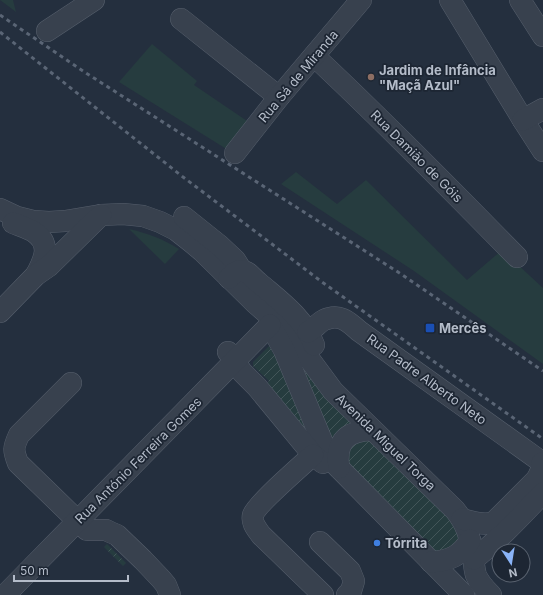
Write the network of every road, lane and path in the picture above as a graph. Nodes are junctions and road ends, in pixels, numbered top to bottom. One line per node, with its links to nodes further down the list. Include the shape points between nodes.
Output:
1 (93, 0): 6 (street)
2 (362, 0): 8 (street, Rua Sá de Miranda)
3 (450, 0): 11 (street)
4 (520, 0): 7 (street)
5 (181, 19): 9 (street)
6 (47, 31)
7 (543, 36)
8 (314, 56): 9 (street, Rua Sá de Miranda); 18 (street, Rua Damião de Góis, via 418,156)
9 (279, 98): 13 (street, Rua Sá de Miranda)
10 (543, 109): 11 (street)
11 (523, 120): 12 (street)
12 (543, 151)
13 (235, 153)
14 (0, 209): 15 (street, Avenida Miguel Torga, via 17,217 49,222)
15 (102, 215): 19 (street, Avenida Miguel Torga, via 136,215 160,222 176,230); 20 (street, via 49,266)
16 (0, 216): 20 (street, via 39,237 45,250 45,257)
17 (184, 217): 19 (street, via 235,260)
18 (517, 257)
19 (235, 274): 21 (street, Avenida Miguel Torga); 24 (street, via 248,272 298,318)
20 (36, 275): 22 (street)
21 (255, 303): 23 (street, Avenida Miguel Torga); 27 (street, Avenida Miguel Torga, via 299,345)
22 (0, 312)
23 (270, 325): 25 (street, Rua António Ferreira Gomes); 31 (street, Avenida Miguel Torga, via 284,350 327,453)
24 (308, 332): 27 (street); 30 (street, Rua Padre Alberto Neto, via 331,318 347,320)
25 (235, 362): 29 (street); 34 (street, Rua António Ferreira Gomes)
26 (71, 383): 34 (street, via 19,435 14,445 18,463)
27 (344, 402): 28 (street, Avenida Miguel Torga)
28 (372, 430): 31 (street, via 349,435 342,442 338,454); 33 (street, Avenida Miguel Torga)
29 (313, 455): 31 (street, via 325,464); 42 (street, via 261,504 253,514 253,520 261,535)
30 (543, 463): 33 (street, via 536,480 494,522 483,524)
31 (339, 468): 37 (street, Avenida Miguel Torga)
32 (543, 493): 36 (street, via 490,547)
33 (462, 519): 36 (street, Avenida Miguel Torga, via 468,530)
34 (82, 526): 39 (street, Rua António Ferreira Gomes); 40 (street, Rua António Ferreira Gomes); 41 (street, via 106,530 117,535 161,579)
35 (320, 542): 43 (street, via 350,572 354,581)
36 (472, 549): 37 (street, via 466,548 441,562); 44 (street, Avenida Miguel Torga, via 476,576)
37 (431, 562): 38 (street, Avenida Miguel Torga)
38 (455, 592)
39 (5, 595)
40 (23, 595)
41 (170, 595)
42 (323, 595)
43 (347, 595)
44 (491, 595)

